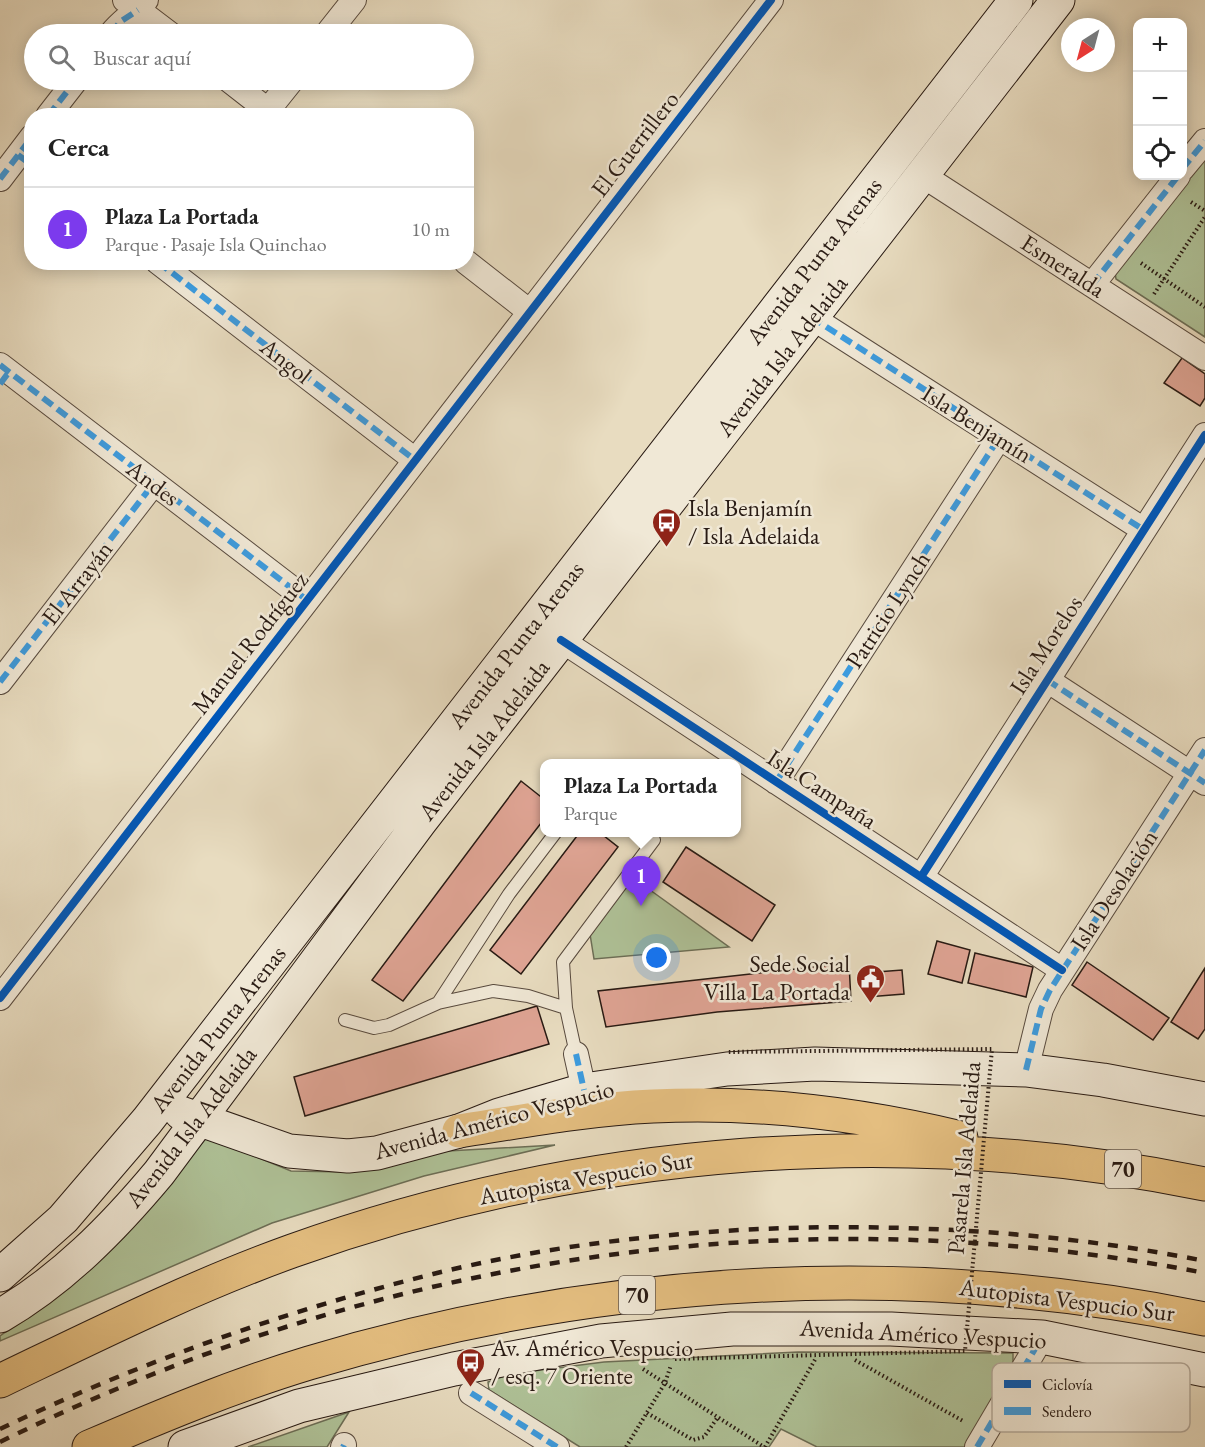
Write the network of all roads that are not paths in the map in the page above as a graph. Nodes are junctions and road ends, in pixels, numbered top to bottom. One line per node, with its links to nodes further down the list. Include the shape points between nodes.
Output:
1 (354, 0): 8 (street)
2 (771, 0): 24 (street, El Guerrillero)
3 (1016, 0): 53 (main road, Avenida Punta Arenas)
4 (1058, 0): 18 (main road, Avenida Isla Adelaida)
5 (136, 3): 6 (street); 7 (street)
6 (118, 24)
7 (159, 24)
8 (335, 24)
9 (68, 90): 12 (street)
10 (242, 90): 13 (street)
11 (286, 90): 14 (street)
12 (54, 108)
13 (265, 108)
14 (275, 108)
15 (1205, 141): 17 (street)
16 (24, 156): 19 (street)
17 (1187, 163)
18 (922, 175): 23 (street, Esmeralda); 25 (main road, Avenida Isla Adelaida)
19 (0, 179)
20 (1175, 180): 23 (street)
21 (474, 268): 24 (street)
22 (168, 270): 30 (street, Angol)
23 (1092, 285): 26 (street, Esmeralda)
24 (530, 312): 30 (street, Manuel Rodríguez)
25 (811, 317): 29 (street, Isla Benjamín); 34 (main road, Avenida Isla Adelaida)
26 (1205, 358)
27 (3, 373): 31 (street, Andes)
28 (1205, 435): 32 (street, Isla Morelos)
29 (999, 438): 32 (street, Isla Benjamín); 39 (street, Patricio Lynch)
30 (415, 460): 33 (street, Manuel Rodríguez)
31 (154, 483): 33 (street, Andes); 36 (street, El Arrayán)
32 (1144, 530): 35 (street, Isla Morelos)
33 (307, 600): 44 (street, Manuel Rodríguez)
34 (561, 640): 39 (street, Isla Campaña); 52 (main road, Avenida Isla Adelaida, via 420,822)
35 (1047, 680): 38 (street); 42 (street, Isla Morelos)
36 (0, 682)
37 (1205, 750): 38 (street, Isla Desolación)
38 (1198, 778): 43 (street, Isla Desolación)
39 (776, 782): 42 (street, Isla Campaña)
40 (552, 837): 45 (lane, via 509,894)
41 (654, 840): 46 (lane, via 563,962)
42 (921, 877): 43 (street, Isla Campaña)
43 (1062, 970): 49 (street, Isla Desolación, via 1041,1009)
44 (1, 994)
45 (438, 1003): 46 (lane, via 493,991 528,996); 47 (lane, via 374,1028)
46 (566, 1008): 48 (lane)
47 (345, 1020)
48 (576, 1054): 50 (street)
49 (1026, 1070): 50 (main road, Avenida Américo Vespucio, via 804,1065 727,1069); 51 (main road, Avenida Américo Vespucio)
50 (584, 1090): 54 (main road, Avenida Américo Vespucio, via 499,1114)
51 (1202, 1092)
52 (201, 1118): 53 (main road, Avenida Américo Vespucio, via 166,1113); 54 (main road, Avenida Américo Vespucio, via 267,1146 330,1156 377,1152); 58 (main road, Avenida Isla Adelaida, via 115,1224 50,1282)
53 (147, 1121): 57 (main road, Avenida Punta Arenas, via 63,1219)
54 (459, 1131): 55 (highway, via 595,1110 710,1105 871,1119)
55 (1041, 1157): 56 (highway, Autopista Vespucio Sur / 70); 65 (highway, Autopista Vespucio Sur / 70, via 865,1149 771,1154 630,1166 500,1189 359,1228 290,1252 140,1314)
56 (1205, 1184)
57 (0, 1275)
58 (0, 1316)
59 (1205, 1319): 69 (highway, Autopista Vespucio Sur / 70, via 1069,1295 934,1284 830,1281 669,1291 518,1312 381,1343 234,1388)
60 (1041, 1337): 61 (street); 62 (main road, Avenida Américo Vespucio); 70 (main road, Avenida Américo Vespucio, via 800,1328 732,1329 602,1341 454,1369 299,1406)
61 (1026, 1363)
62 (1170, 1363)
63 (1190, 1367): 64 (main road, Avenida Américo Vespucio)
64 (1205, 1370)
65 (0, 1381)
66 (471, 1393): 71 (street)
67 (992, 1421): 68 (street)
68 (981, 1440)
69 (89, 1447)
70 (185, 1447)
71 (557, 1447)

